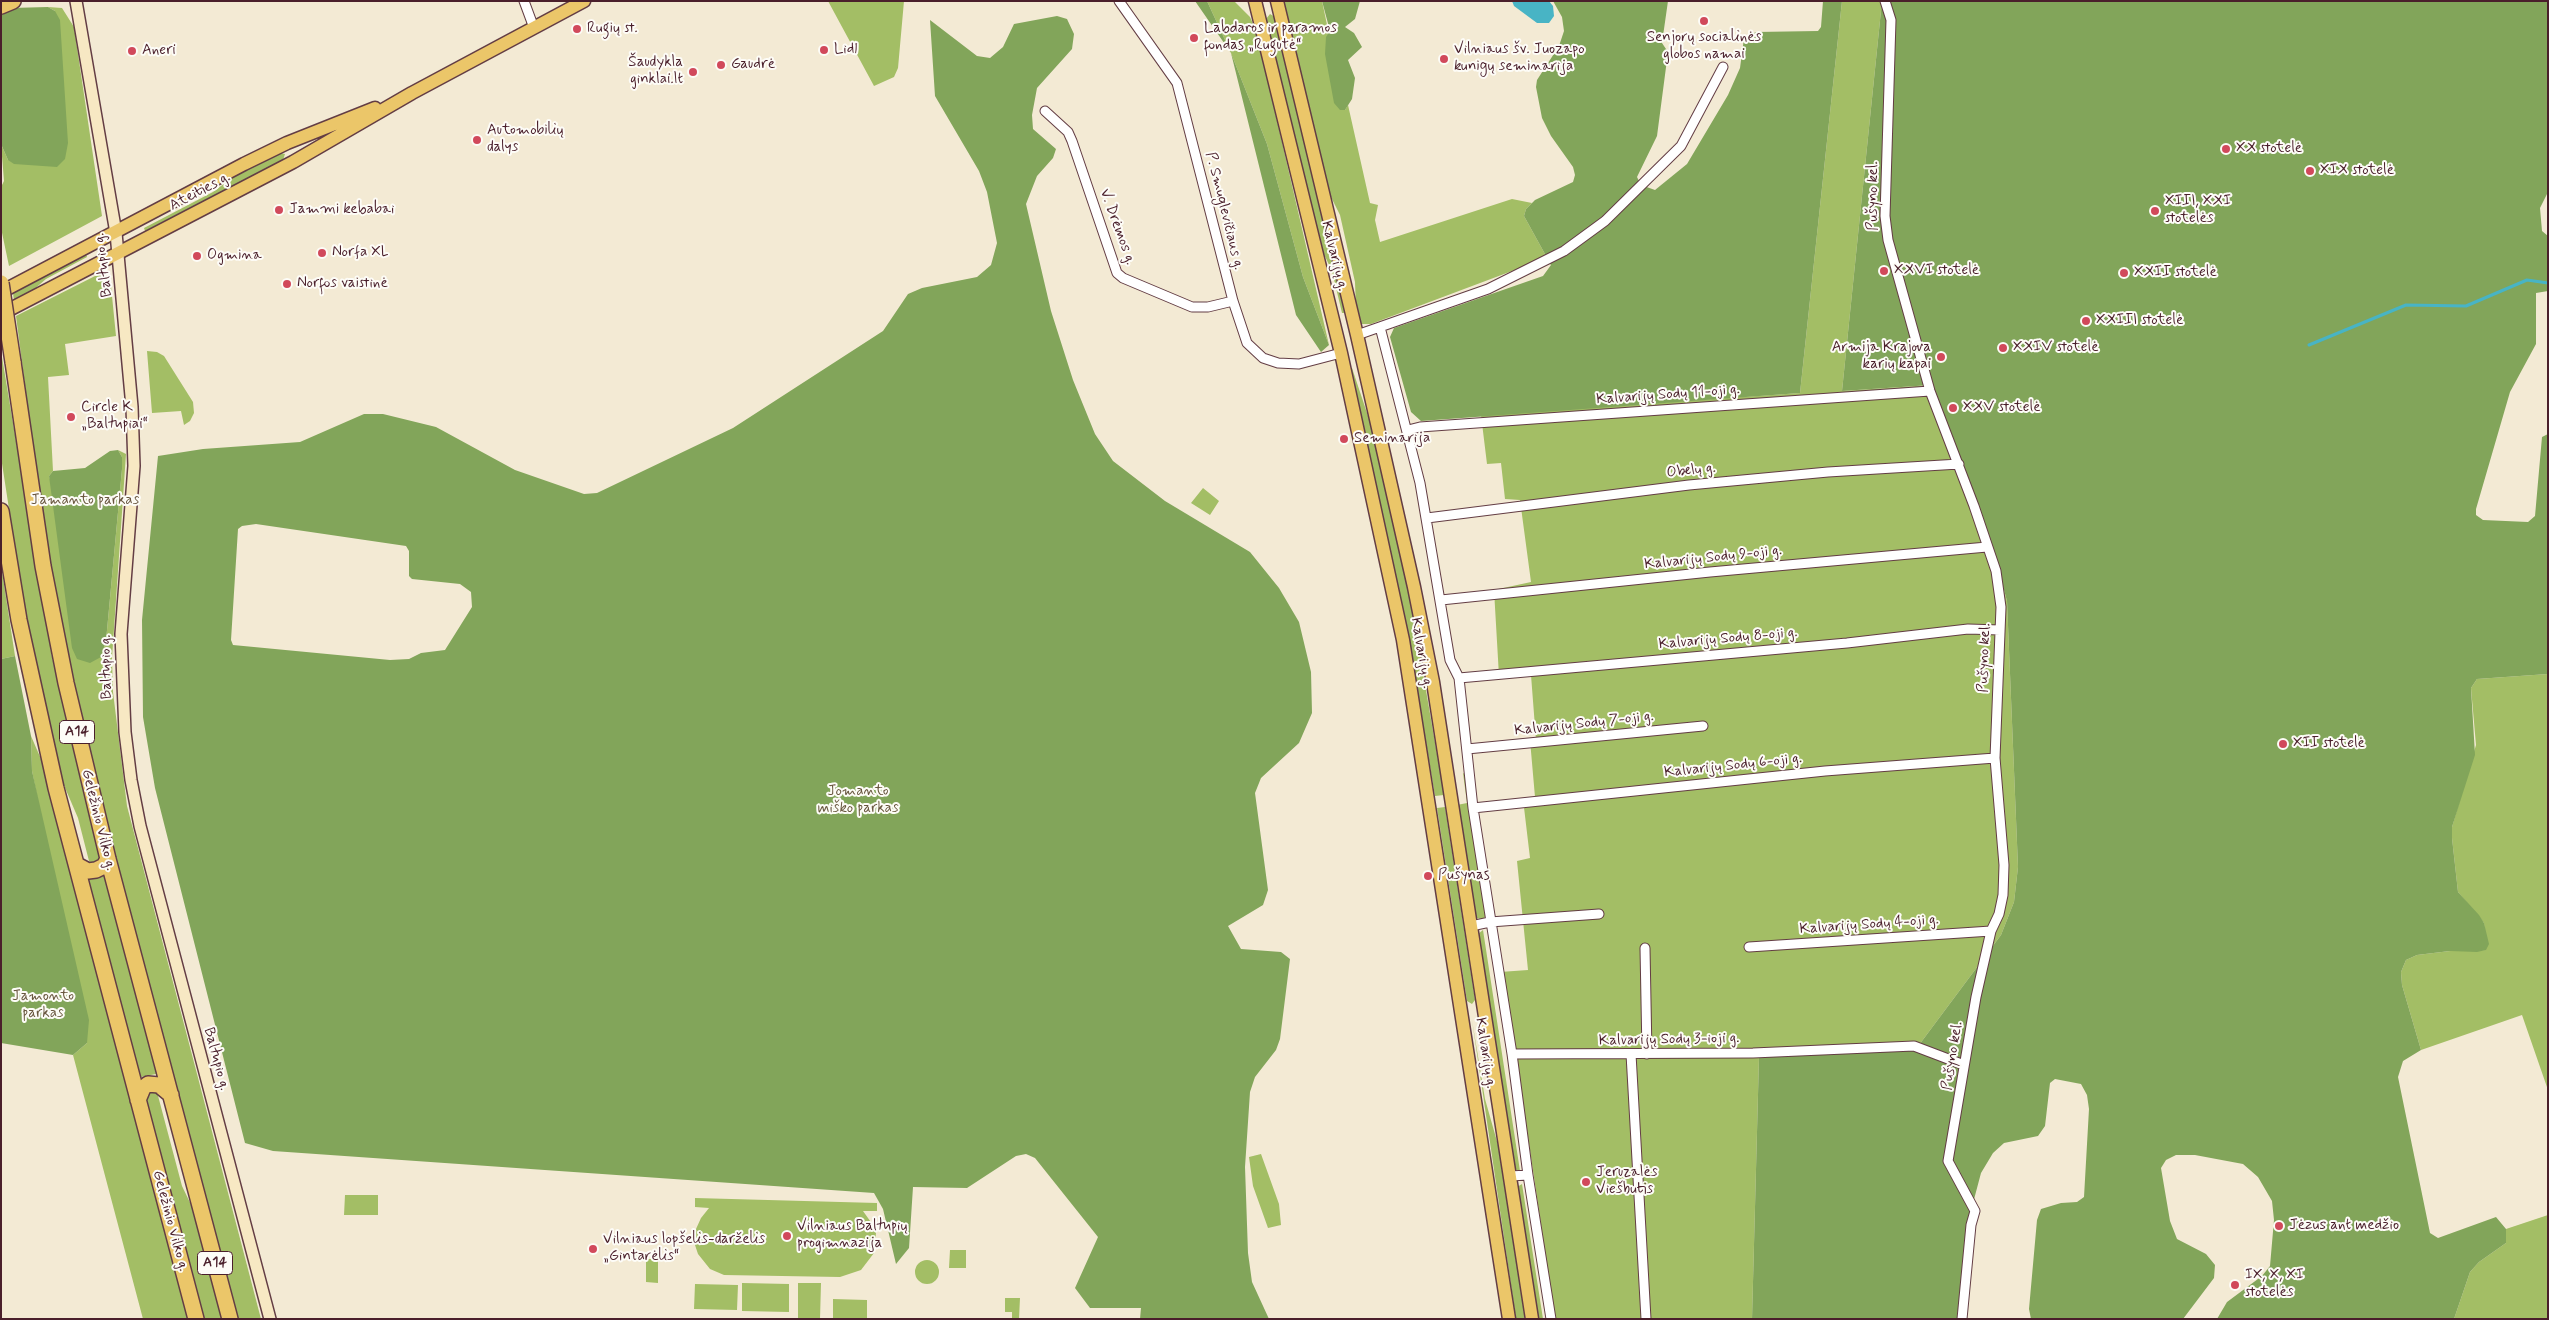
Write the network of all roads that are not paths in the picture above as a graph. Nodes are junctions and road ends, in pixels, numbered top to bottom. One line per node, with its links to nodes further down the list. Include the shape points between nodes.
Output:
1 (13, 1): 9 (highway)
2 (76, 1): 16 (street, Baltupio g.)
3 (524, 1): 10 (street)
4 (584, 1): 10 (main road, Ateities g.)
5 (1119, 1): 20 (street, P. Smuglevičiaus g., via 1177,83)
6 (1255, 1): 25 (main road, Kalvarijų g.)
7 (1277, 1): 23 (main road, Kalvarijų g.)
8 (1886, 1): 26 (street, Pušyno kel., via 1891,20 1885,216 1888,240)
9 (1, 6)
10 (534, 28): 12 (main road, Ateities g.)
11 (1723, 67): 22 (street, via 1680,146 1605,221 1564,251 1488,289)
12 (412, 93): 14 (main road, Ateities g.); 15 (main road, Ateities g.)
13 (1045, 111): 20 (street, V. Drėmos g., via 1068,132 1117,273 1192,307)
14 (287, 143): 15 (main road); 16 (main road, Ateities g.)
15 (293, 162): 17 (main road, Ateities g.)
16 (116, 233): 17 (street, Baltupio g.); 19 (main road, Ateities g.)
17 (118, 254): 21 (main road, Ateities g.); 59 (street, Baltupio g., via 134,441 121,634 125,732 131,780 144,845)
18 (1, 283): 39 (highway, Geležinio Vilko g. / A14, bridge, via 43,566 66,683)
19 (1, 292)
20 (1233, 301): 25 (street, P. Smuglevičiaus g., via 1243,336 1263,358 1288,364)
21 (1, 314)
22 (1380, 327): 23 (street); 27 (street)
23 (1357, 334): 24 (main road, Kalvarijų g.)
24 (1360, 348): 25 (main road); 43 (main road, Kalvarijų g., via 1405,540 1433,682)
25 (1342, 353): 48 (main road, Kalvarijų g., via 1403,640)
26 (1930, 391): 27 (street, Kalvarijų Sodų 11-oji g.); 28 (street, Pušyno kel.)
27 (1408, 430): 30 (street)
28 (1959, 464): 30 (street, Obelų g., via 1689,485); 31 (street, Pušyno kel.)
29 (1, 511): 40 (highway, Geležinio Vilko g. / A14, via 19,620 56,788)
30 (1427, 518): 32 (street)
31 (1988, 546): 32 (street, Kalvarijų Sodų 9-oji g.); 33 (street, Pušyno kel., via 2000,592)
32 (1442, 600): 34 (street, via 1450,660)
33 (2000, 630): 34 (street, Kalvarijų Sodų 8-oji g., via 1968,629); 37 (street, Pušyno kel.)
34 (1459, 678): 36 (street)
35 (1703, 726): 36 (street, Kalvarijų Sodų 7-oji g.)
36 (1467, 749): 38 (street)
37 (1995, 758): 38 (street, Kalvarijų Sodų 6-oji g., via 1825,771); 44 (street, Pušyno kel., via 2004,865 2000,914)
38 (1473, 808): 42 (street)
39 (108, 859): 40 (highway, via 96,870 88,871); 53 (highway, Geležinio Vilko g. / A14)
40 (77, 866): 54 (highway, Geležinio Vilko g. / A14)
41 (1599, 914): 42 (street)
42 (1490, 922): 43 (street); 49 (street)
43 (1470, 926): 47 (main road, Kalvarijų g.)
44 (1991, 931): 45 (street, Kalvarijų Sodų 4-oji g.); 52 (street, Pušyno kel.)
45 (1749, 947)
46 (1645, 948): 51 (street)
47 (1483, 1006): 48 (main road); 56 (main road, Kalvarijų g.)
48 (1462, 1009): 60 (main road, Kalvarijų g.)
49 (1512, 1054): 50 (street, Kalvarijų Sodų 3-ioji g.); 55 (street)
50 (1631, 1054): 51 (street, Kalvarijų Sodų 3-ioji g.); 63 (street)
51 (1647, 1054): 52 (street, Kalvarijų Sodų 3-ioji g., via 1914,1046)
52 (1964, 1065): 64 (street, Pušyno kel., via 1948,1161 1975,1211)
53 (171, 1096): 54 (highway, via 159,1085 148,1084); 58 (highway, Geležinio Vilko g. / A14)
54 (138, 1100): 57 (highway, Geležinio Vilko g. / A14)
55 (1528, 1174): 56 (street); 62 (street)
56 (1510, 1176): 61 (main road, Kalvarijų g.)
57 (196, 1319)
58 (230, 1319)
59 (270, 1319)
60 (1510, 1319)
61 (1532, 1319)
62 (1552, 1319)
63 (1646, 1319)
64 (1962, 1319)

